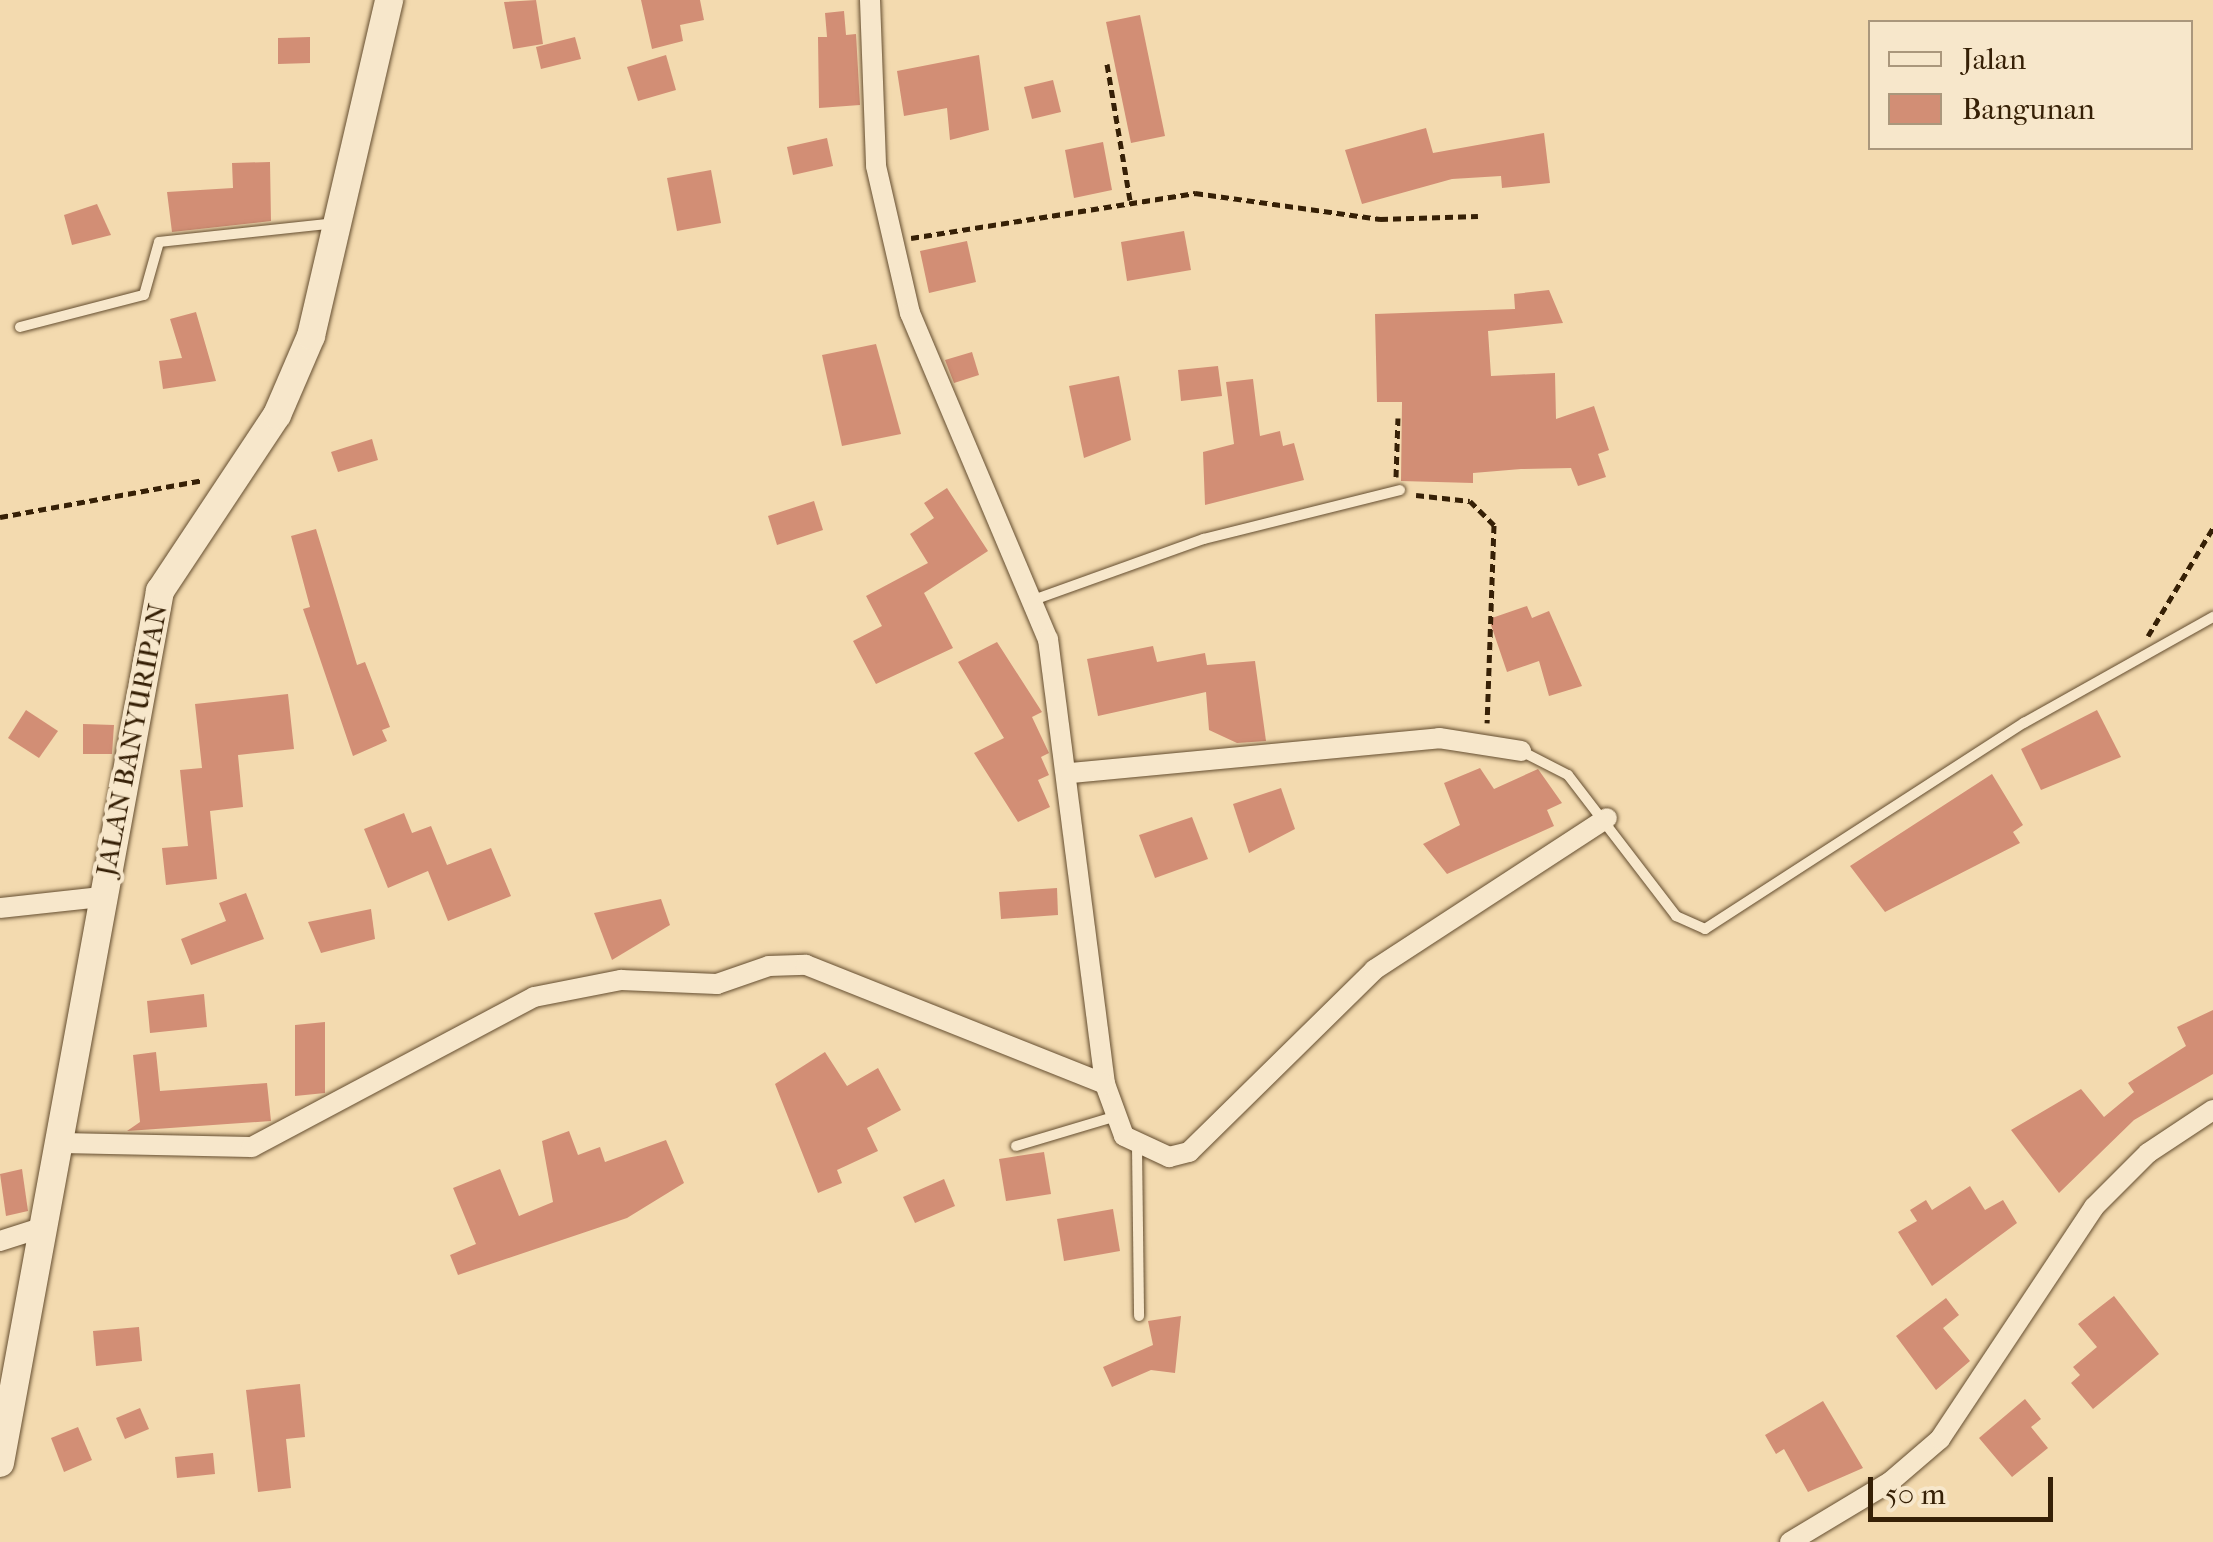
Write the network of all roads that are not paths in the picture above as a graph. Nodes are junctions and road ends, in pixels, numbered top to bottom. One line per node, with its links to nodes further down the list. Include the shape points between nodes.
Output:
1 (870, 0): 6 (street, via 867,84 910,313)
2 (394, 1): 3 (street, JALAN BANYURIPAN)
3 (339, 223): 4 (lane, via 159,242 150,253 150,292); 11 (street, JALAN BANYURIPAN, via 310,336 239,473 160,590)
4 (20, 327)
5 (1400, 490): 6 (lane, via 1204,539)
6 (1036, 598): 9 (street)
7 (2213, 617): 10 (lane, via 1706,929 1676,916)
8 (1521, 751): 9 (street, via 1488,741); 10 (lane, via 1568,775)
9 (1071, 773): 13 (street)
10 (1606, 818): 18 (street, via 1374,970 1189,1152)
11 (102, 897): 12 (street); 16 (street, JALAN BANYURIPAN)
12 (0, 908)
13 (1105, 1084): 15 (street); 16 (street, via 806,965 769,966 717,984 621,980 534,998 252,1147)
14 (2213, 1110): 23 (street, via 2148,1152 2075,1230 1940,1439 1890,1482)
15 (1113, 1117): 17 (lane); 18 (street)
16 (60, 1143): 19 (street, JALAN BANYURIPAN)
17 (1016, 1146)
18 (1136, 1147): 21 (lane)
19 (44, 1227): 20 (street); 22 (street, JALAN BANYURIPAN)
20 (0, 1240)
21 (1139, 1316)
22 (0, 1463)
23 (1790, 1542)

